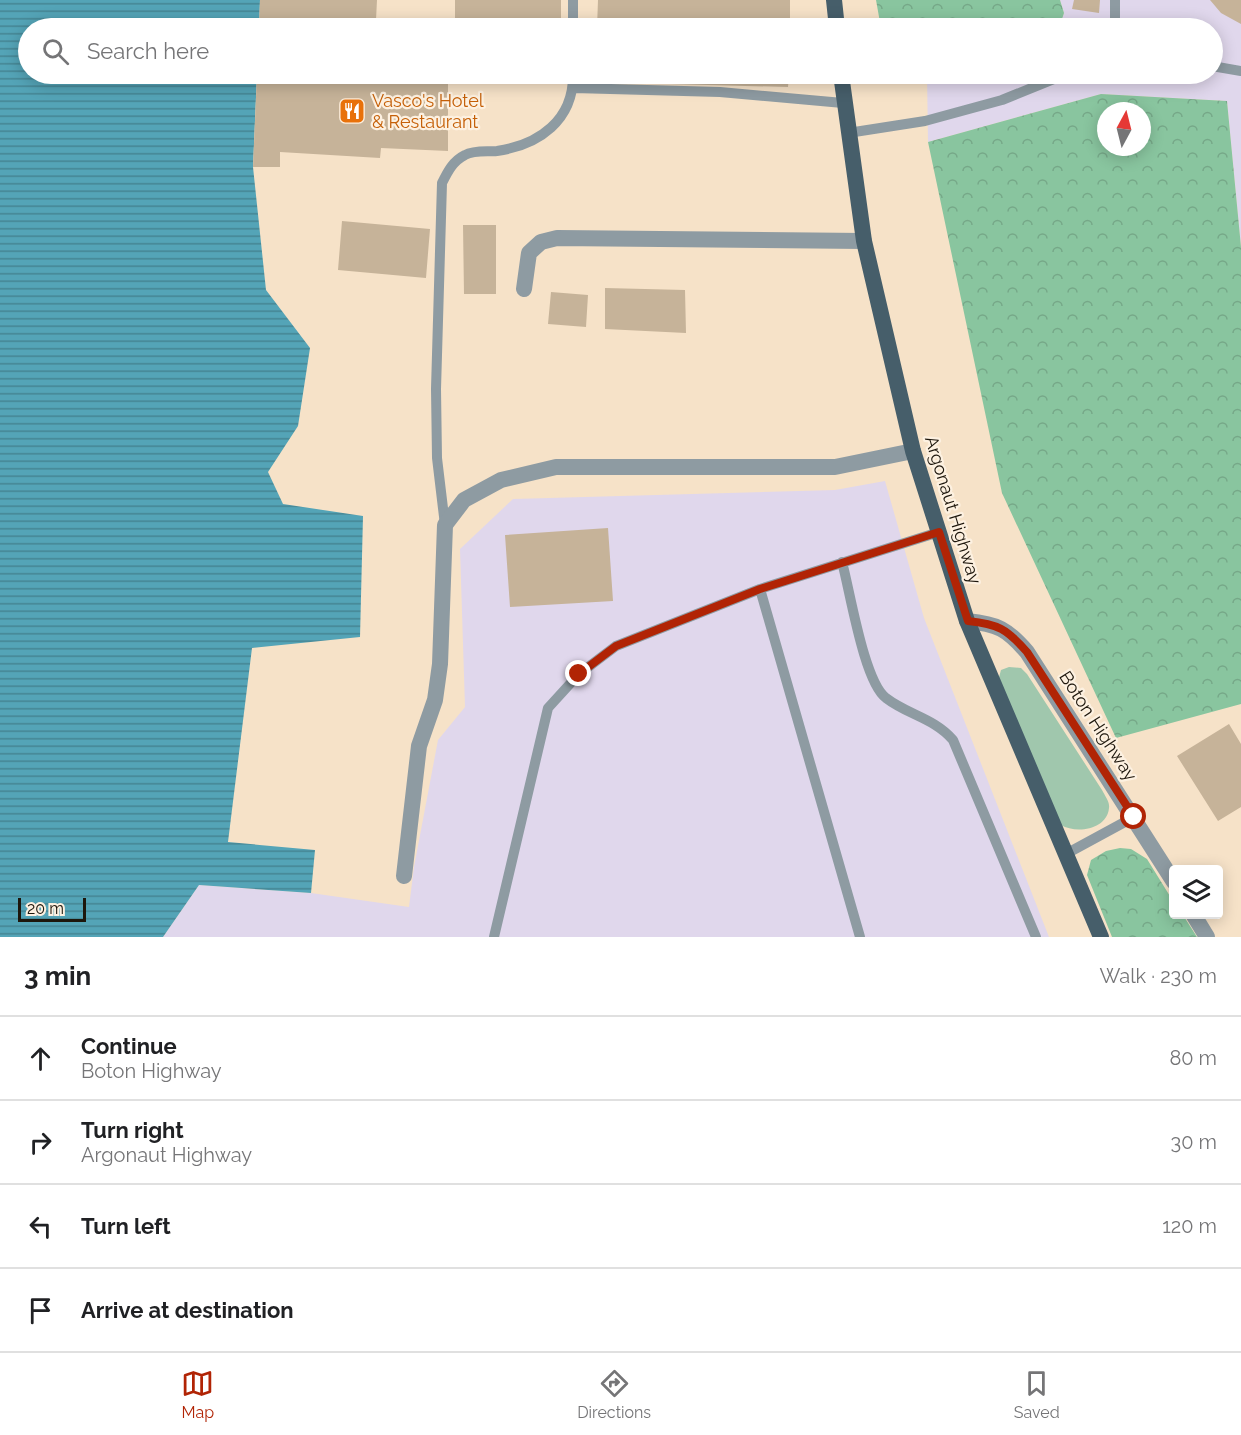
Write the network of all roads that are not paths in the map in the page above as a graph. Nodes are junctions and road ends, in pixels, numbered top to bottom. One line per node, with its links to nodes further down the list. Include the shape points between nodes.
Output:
1 (573, 0): 4 (lane)
2 (834, 0): 5 (main road)
3 (1115, 0): 6 (lane)
4 (573, 18)
5 (836, 18)
6 (1115, 18)
7 (1223, 68): 8 (lane)
8 (1241, 71)
9 (574, 84): 12 (lane)
10 (842, 84): 13 (main road, Argonaut Highway)
11 (1041, 84): 14 (lane, via 1002,100 925,121)
12 (574, 88): 13 (lane, via 720,92); 18 (lane, via 558,120 540,138 519,146 467,154 451,166 442,183 436,389 437,458)
13 (843, 103): 14 (main road, Argonaut Highway)
14 (848, 133): 15 (main road, Argonaut Highway)
15 (864, 241): 16 (street, via 557,238 541,242 529,253); 17 (main road, Argonaut Highway)
16 (524, 290)
17 (913, 451): 18 (street, via 835,467 556,467 501,480 464,500); 19 (main road, Argonaut Highway)
18 (445, 525): 26 (street, via 440,664 435,700 419,746)
19 (939, 532): 20 (lane); 22 (main road, Argonaut Highway)
20 (842, 562): 21 (lane); 30 (lane, via 870,675 885,698 942,727 953,740)
21 (760, 589): 28 (lane, via 616,646 579,674 548,708); 29 (lane)
22 (968, 621): 23 (street, Boton Highway, via 992,624 1011,634 1027,652); 24 (main road, Argonaut Highway)
23 (1134, 817): 24 (lane); 25 (street, Boton Highway)
24 (1065, 855): 31 (main road, Argonaut Highway)
25 (1169, 875)
26 (404, 876)
27 (1196, 919): 32 (street)
28 (494, 937)
29 (860, 937)
30 (1036, 937)
31 (1101, 937)
32 (1207, 937)

